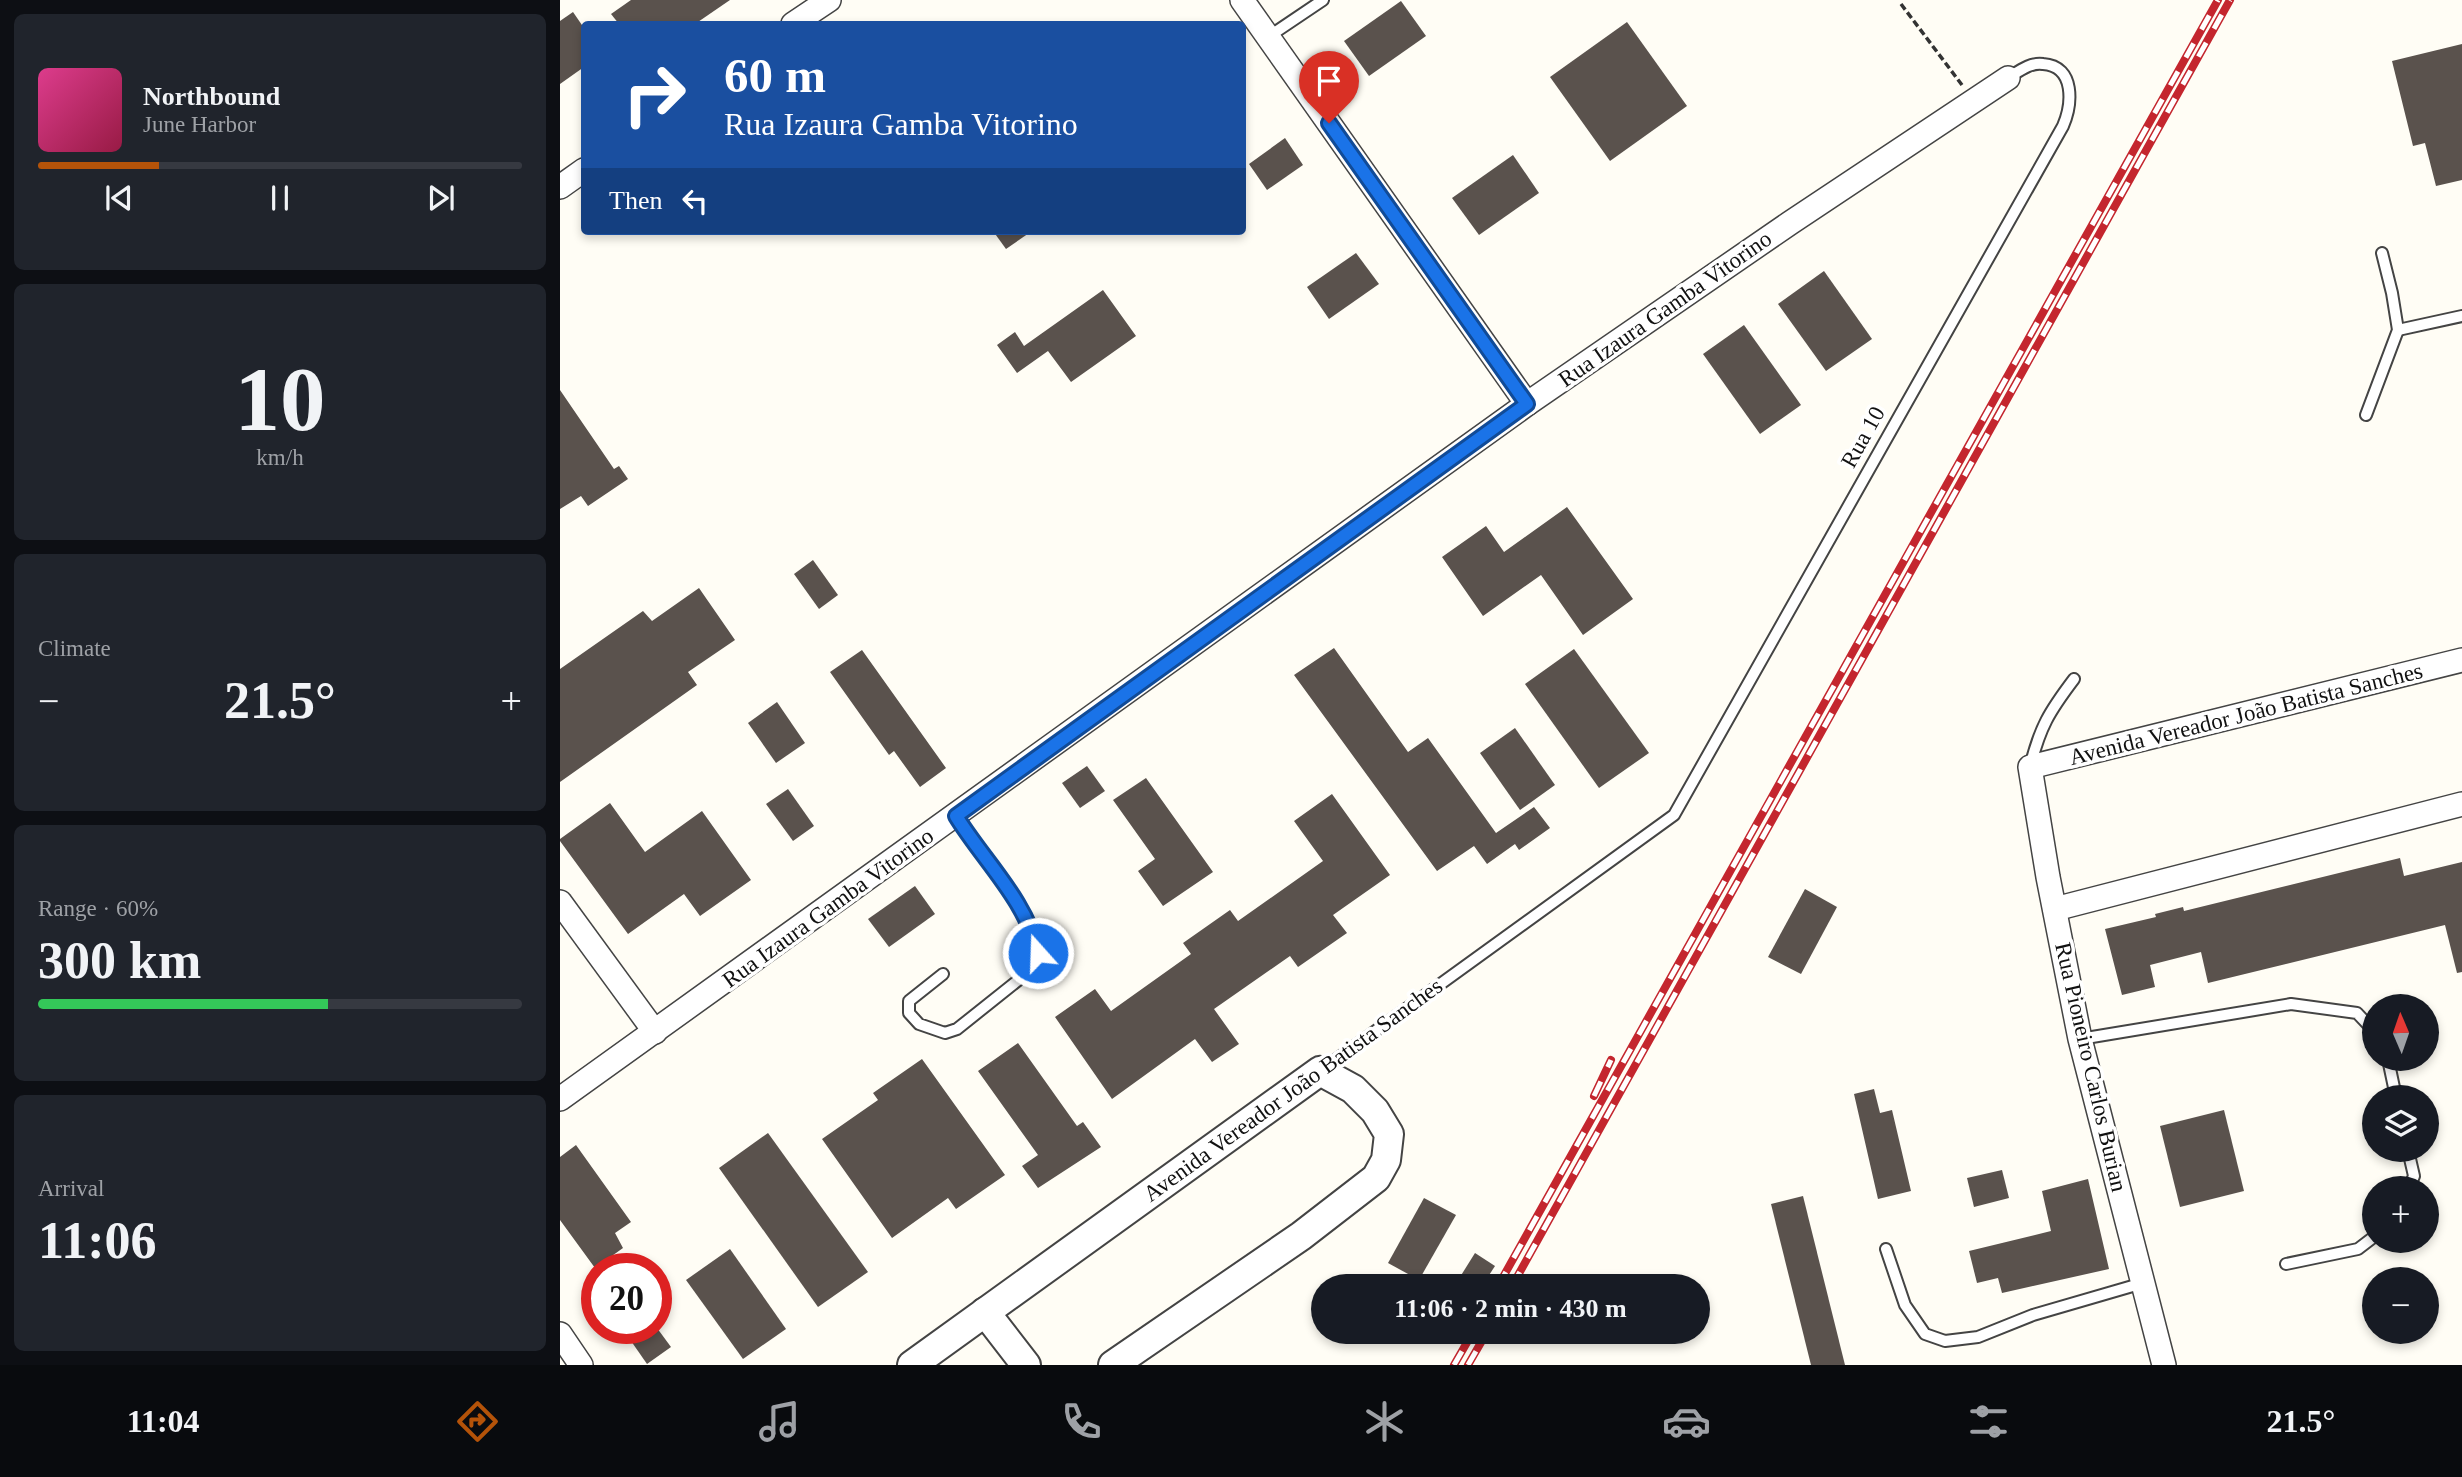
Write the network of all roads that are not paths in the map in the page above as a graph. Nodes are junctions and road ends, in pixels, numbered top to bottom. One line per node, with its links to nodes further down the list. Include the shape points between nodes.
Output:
1 (828, 0): 4 (street)
2 (1242, 0): 5 (street)
3 (1323, 0): 5 (lane)
4 (797, 21)
5 (1268, 37): 13 (street)
6 (2063, 75): 7 (lane, Rua Izaura Gamba Vitorino, via 2043,64); 19 (lane, Rua 10, via 2071,98 2063,126)
7 (2008, 78): 13 (street, Rua Izaura Gamba Vitorino)
8 (581, 172): 9 (street)
9 (560, 187)
10 (2382, 253): 12 (lane)
11 (2462, 316): 12 (lane)
12 (2398, 330): 14 (lane)
13 (1527, 404): 20 (street, Rua Izaura Gamba Vitorino)
14 (2366, 415)
15 (2462, 660): 17 (street, Avenida Vereador João Batista Sanches)
16 (2074, 679): 17 (lane, via 2050,710)
17 (2029, 767): 22 (street, Rua Pioneiro Carlos Burian)
18 (2462, 804): 22 (street)
19 (1674, 815): 27 (lane, Avenida Vereador João Batista Sanches)
20 (956, 816): 23 (lane, via 1016,902 1034,933 1038,953 1036,966 957,1029 945,1033 919,1024 909,1013 909,1001); 25 (street, Rua Izaura Gamba Vitorino)
21 (560, 902): 25 (street)
22 (2055, 909): 26 (street, Rua Pioneiro Carlos Burian)
23 (943, 974)
24 (2362, 1018): 26 (lane, via 2357,1013 2291,1004)
25 (655, 1032): 28 (street, Rua Izaura Gamba Vitorino)
26 (2080, 1039): 32 (street, Rua Pioneiro Carlos Burian)
27 (1321, 1071): 33 (street, Avenida Vereador João Batista Sanches); 38 (street, via 1353,1089 1389,1134 1385,1160 1376,1178 1301,1236)
28 (560, 1099)
29 (2362, 1246): 31 (lane)
30 (1886, 1249): 32 (lane, via 1905,1305 1926,1334 1945,1341 1978,1337 2033,1315)
31 (2286, 1264)
32 (2143, 1283): 39 (street, Rua Pioneiro Carlos Burian)
33 (985, 1311): 36 (street, Avenida Vereador João Batista Sanches); 37 (street)
34 (560, 1334): 35 (street)
35 (581, 1365)
36 (912, 1365)
37 (1026, 1365)
38 (1113, 1365)
39 (2164, 1365)

